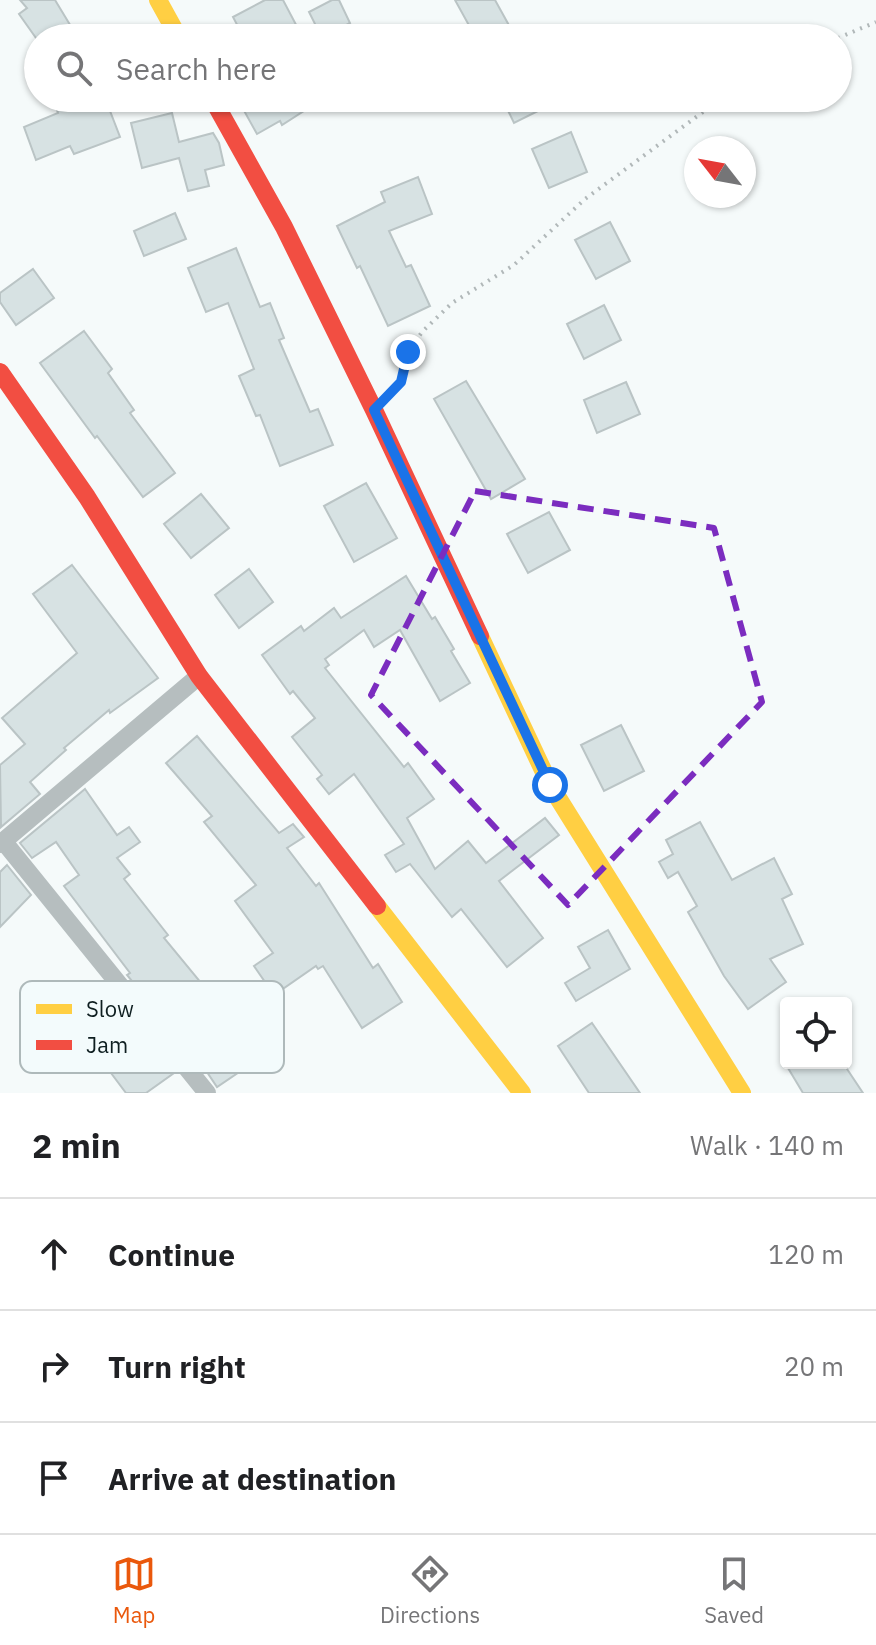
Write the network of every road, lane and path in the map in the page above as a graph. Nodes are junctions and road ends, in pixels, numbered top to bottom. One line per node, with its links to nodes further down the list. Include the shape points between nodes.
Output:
1 (158, 0): 3 (street)
2 (876, 22): 4 (path)
3 (171, 24)
4 (852, 32)
5 (220, 112): 8 (street, via 284,227)
6 (703, 112): 8 (path, via 585,199 514,265 452,303 422,332 408,352 401,382)
7 (0, 372): 9 (street, via 87,497)
8 (374, 410): 15 (street, via 550,785)
9 (199, 676): 10 (street); 14 (street)
10 (2, 843): 11 (street)
11 (115, 981)
12 (191, 1073): 13 (street)
13 (207, 1093)
14 (522, 1093)
15 (742, 1093)

